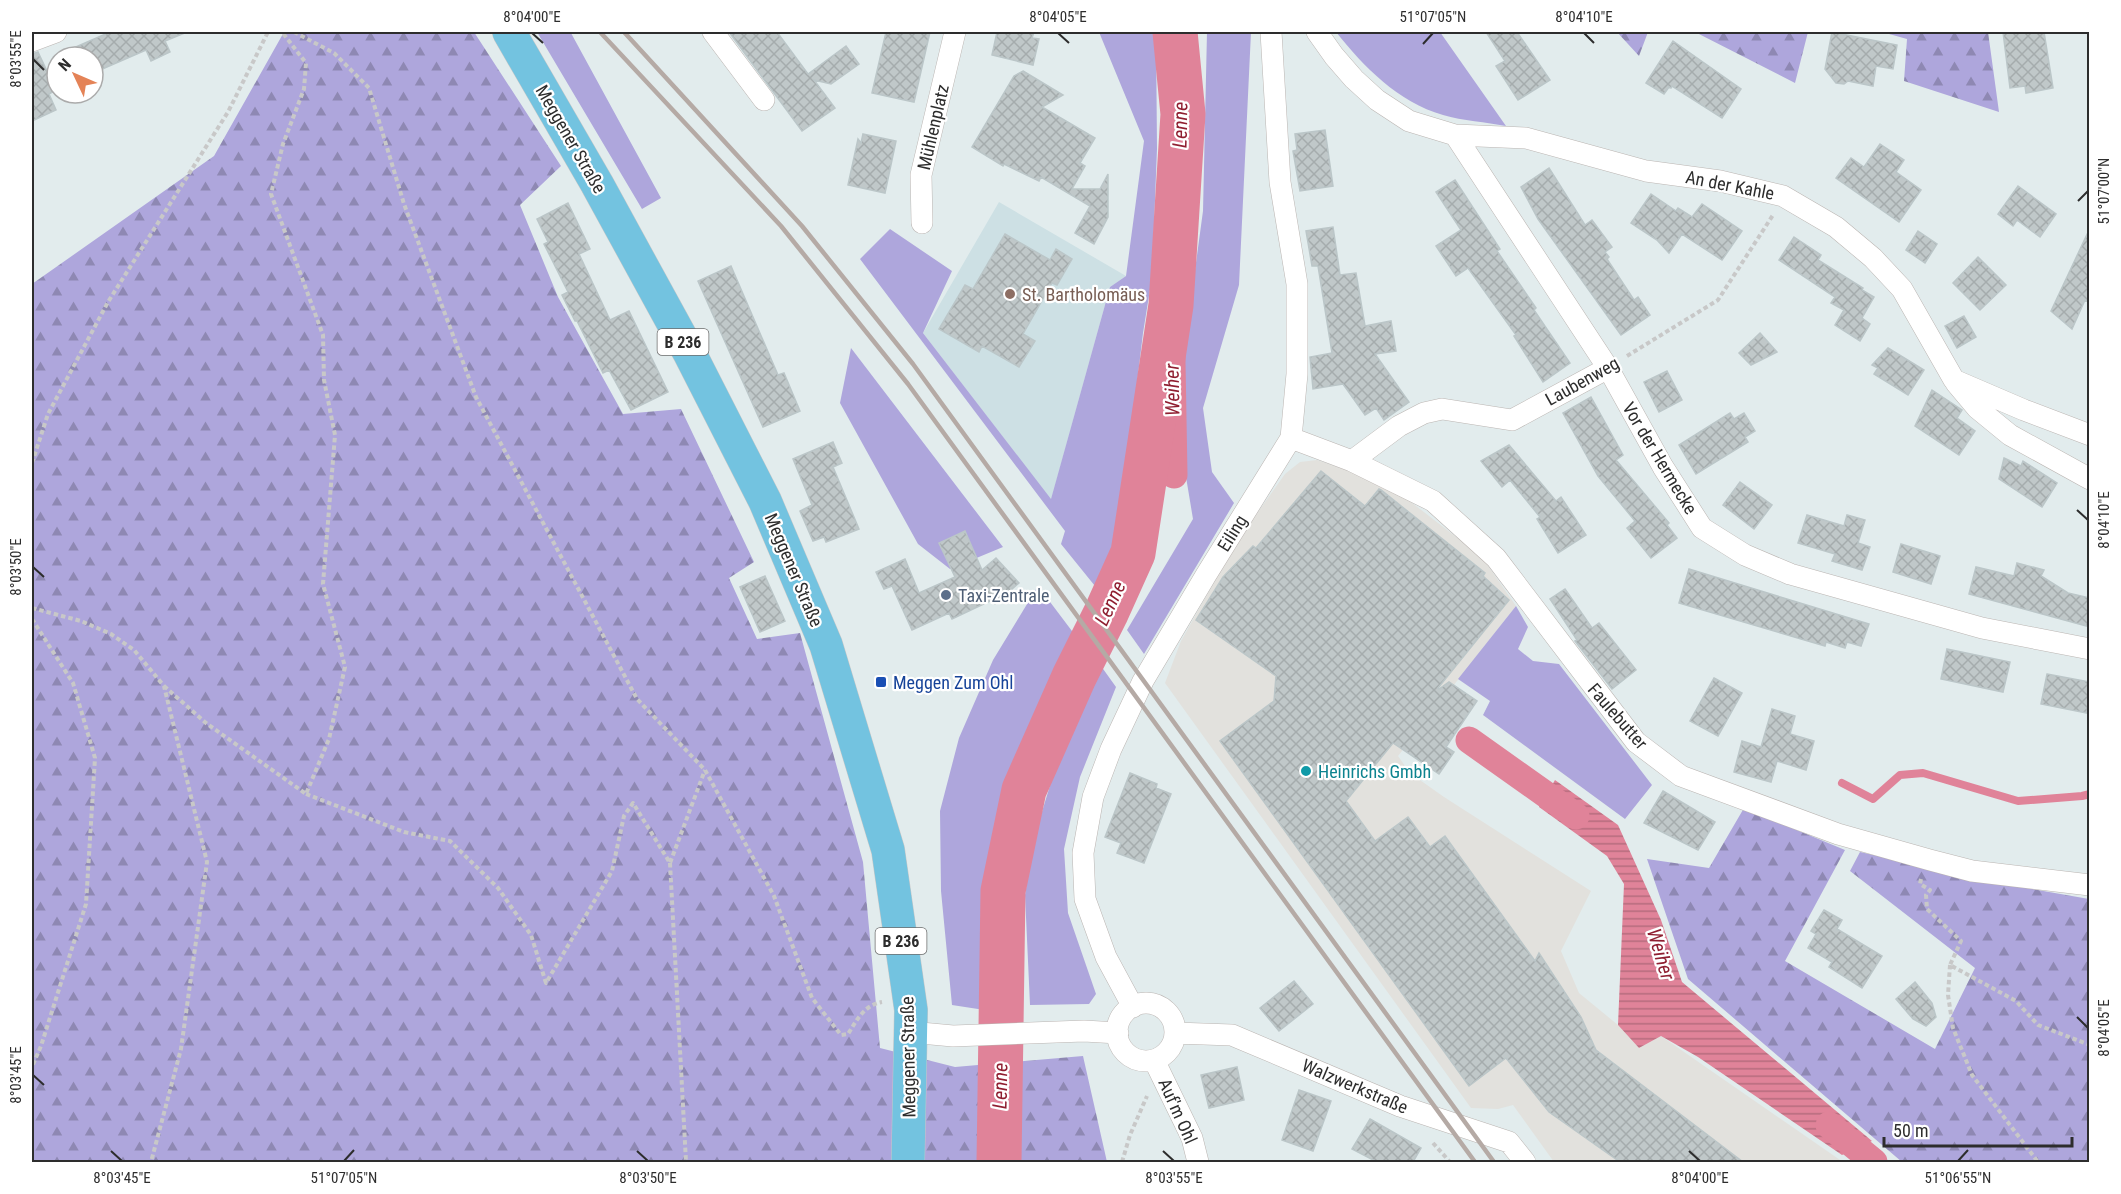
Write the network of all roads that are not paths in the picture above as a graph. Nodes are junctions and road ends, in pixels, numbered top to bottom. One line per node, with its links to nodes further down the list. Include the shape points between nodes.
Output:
1 (56, 32): 7 (street)
2 (509, 32): 20 (main road, Meggener Straße / B 236, via 689,352 765,501 830,655 888,850 909,998)
3 (713, 32): 8 (street)
4 (955, 32): 10 (street, Mühlenplatz, via 921,175)
5 (1271, 32): 14 (street, Eiling, via 1280,182 1297,284 1298,374)
6 (1317, 32): 9 (street, An der Kahle, via 1354,80 1377,99 1409,120)
7 (32, 41)
8 (764, 100)
9 (1455, 135): 11 (street, Vor der Hermecke); 12 (street, An der Kahle, via 1526,138 1646,171 1720,181 1783,196 1836,227 1902,289)
10 (922, 223)
11 (1608, 368): 15 (street, Laubenweg, via 1512,420 1442,409 1424,413 1399,426); 17 (street, Vor der Hermecke, via 1702,528 1745,555 1790,574 1982,628)
12 (1954, 380): 13 (street); 16 (street, An der Kahle, via 1977,408 2010,435)
13 (2090, 435)
14 (1291, 438): 15 (street, Faulebutter); 19 (street, Eiling, via 1143,681 1093,797 1083,853 1085,899 1106,957)
15 (1352, 461): 18 (street, Faulebutter, via 1433,501 1496,558 1636,742 1681,776 1838,834 1929,860 1972,871)
16 (2090, 479)
17 (2090, 648)
18 (2090, 885)
19 (1133, 1007): 21 (street, via 1121,1018); 22 (street, via 1158,1006 1171,1017)
20 (910, 1032): 21 (street, via 953,1036); 24 (main road, Meggener Straße / B 236)
21 (1118, 1033): 23 (street, via 1119,1042 1129,1055)
22 (1175, 1033): 23 (street); 26 (street, Walzwerkstraße, via 1232,1035 1400,1106 1509,1142)
23 (1159, 1069): 25 (street, Auf'm Ohl, via 1192,1138)
24 (908, 1162)
25 (1198, 1162)
26 (1525, 1162)

